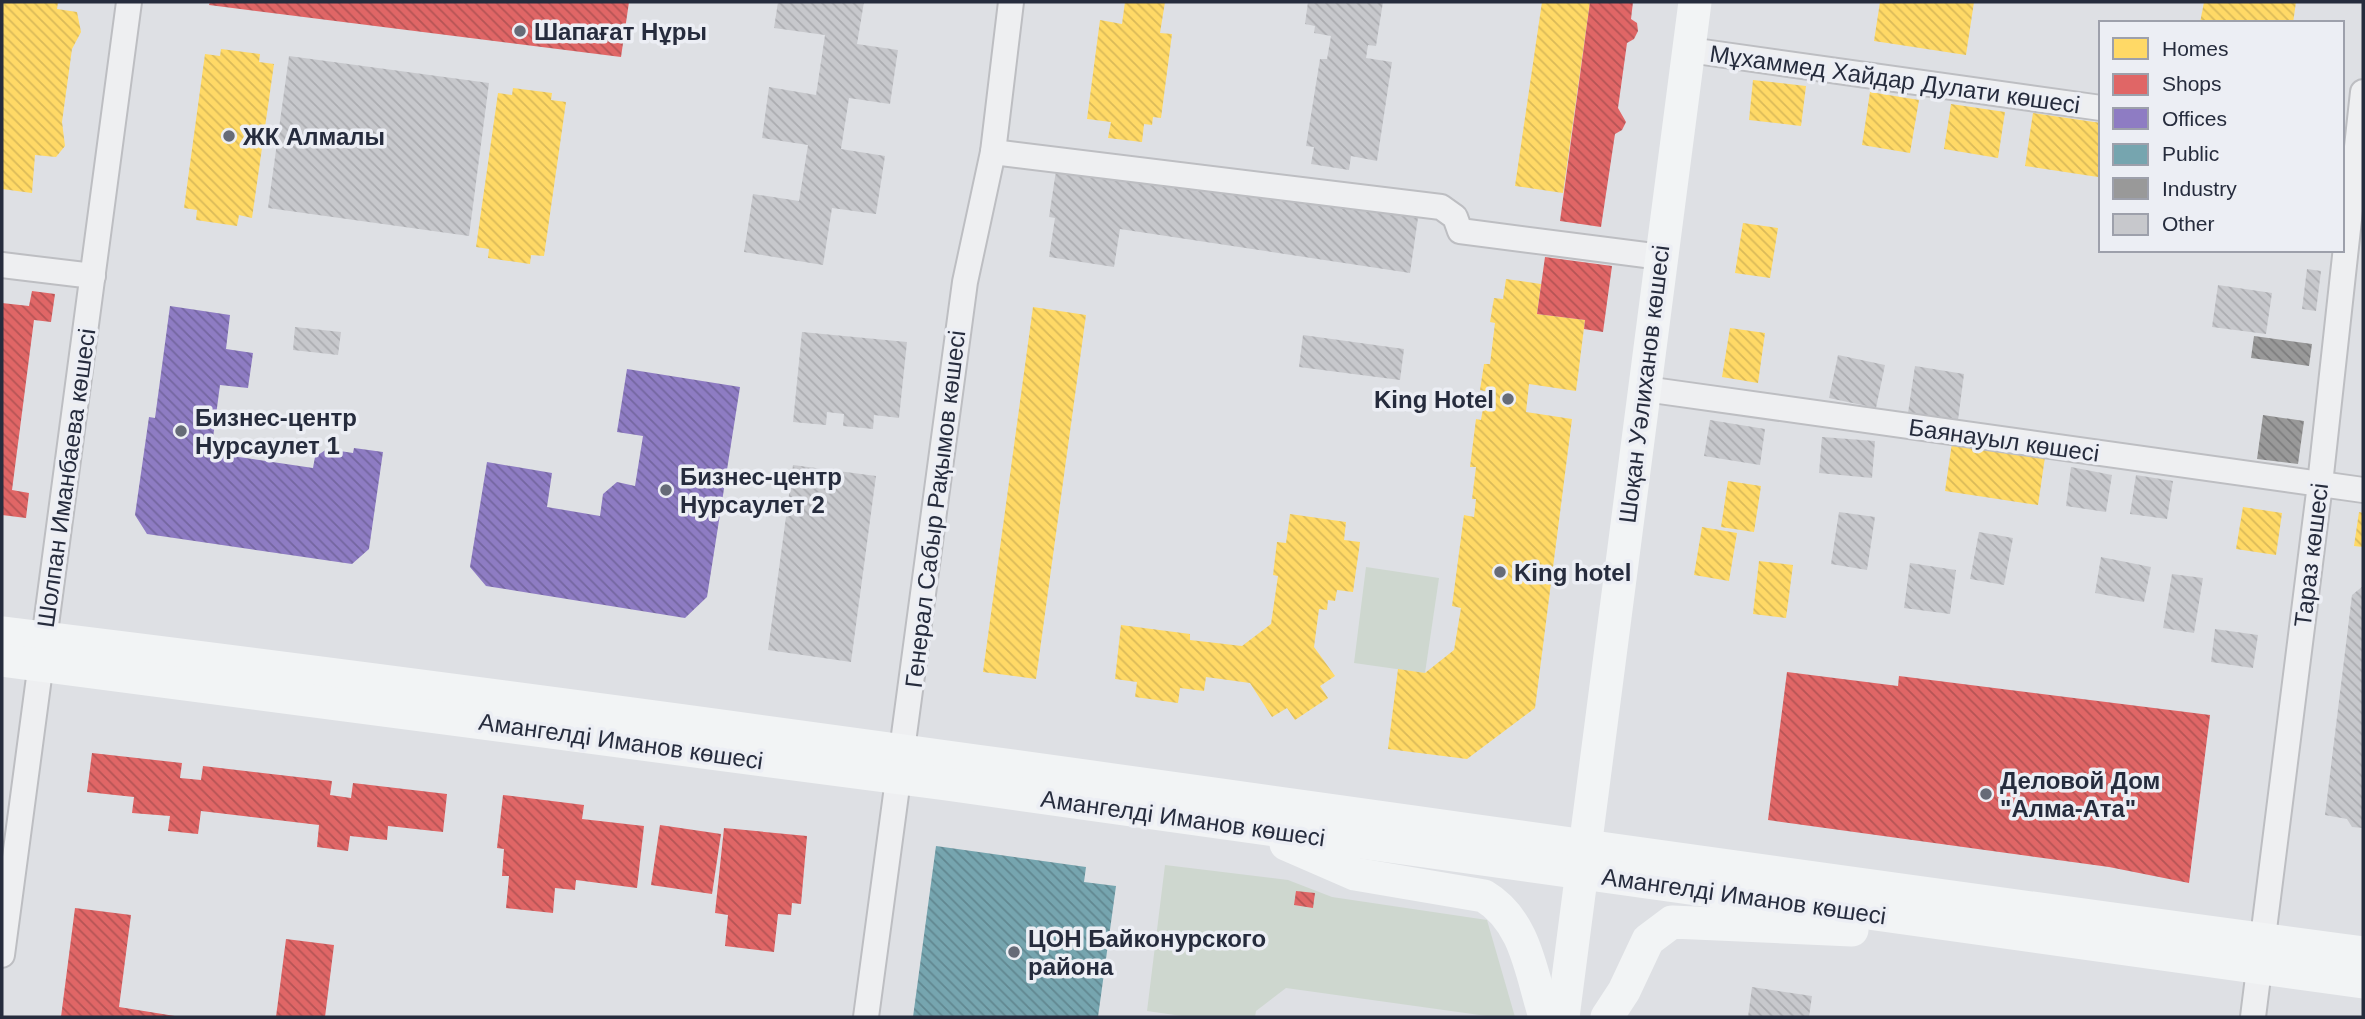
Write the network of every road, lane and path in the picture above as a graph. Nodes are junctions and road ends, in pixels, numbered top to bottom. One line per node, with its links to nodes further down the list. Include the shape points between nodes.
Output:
1 (129, 2): 13 (street, Шолпан Иманбаева көшесі)
2 (1011, 2): 8 (street, Генерал Сабыр Рақымов көшесі)
3 (1695, 2): 4 (main road, Шоқан Уәлиханов көшесі)
4 (1689, 50): 6 (street, Мұхаммед Хайдар Дулати көшесі); 11 (main road, Шоқан Уәлиханов көшесі)
5 (2363, 92): 7 (street, Тараз көшесі)
6 (2099, 108)
7 (2354, 143): 9 (street, Тараз көшесі)
8 (993, 152): 11 (street, via 1441,207 1455,217 1460,231); 20 (street, Генерал Сабыр Рақымов көшесі, via 965,282)
9 (2344, 243)
10 (2343, 252): 15 (street, Тараз көшесі)
11 (1661, 257): 14 (main road, Шоқан Уәлиханов көшесі)
12 (2, 265): 13 (street)
13 (93, 276): 18 (street, Шолпан Иманбаева көшесі)
14 (1645, 388): 15 (street, Баянауыл көшесі); 22 (main road, Шоқан Уәлиханов көшесі)
15 (2320, 484): 16 (street, Баянауыл көшесі); 24 (street, Тараз көшесі)
16 (2363, 490)
17 (2, 633): 18 (main road, Амангелді Иманов көшесі)
18 (42, 652): 19 (main road, Амангелді Иманов көшесі); 20 (main road, Амангелді Иманов көшесі); 26 (street, Шолпан Иманбаева көшесі)
19 (2, 660)
20 (901, 765): 21 (main road, Амангелді Иманов көшесі); 22 (main road, Амангелді Иманов көшесі); 28 (street, Генерал Сабыр Рақымов көшесі)
21 (1246, 827): 22 (main road, Амангелді Иманов көшесі); 29 (main road, via 1355,874 1484,896 1502,907 1518,930)
22 (1582, 861): 23 (main road, Амангелді Иманов көшесі); 24 (main road, Амангелді Иманов көшесі); 30 (main road, Шоқан Уәлиханов көшесі)
23 (1930, 921): 24 (main road, Амангелді Иманов көшесі); 31 (main road, via 1847,930 1672,922 1648,940)
24 (2261, 953): 25 (main road, Амангелді Иманов көшесі); 27 (main road, Амангелді Иманов көшесі); 32 (street, Тараз көшесі)
25 (2363, 953)
26 (2, 955)
27 (2363, 982)
28 (866, 1017)
29 (1545, 1017)
30 (1563, 1017)
31 (1607, 1017)
32 (2253, 1017)

